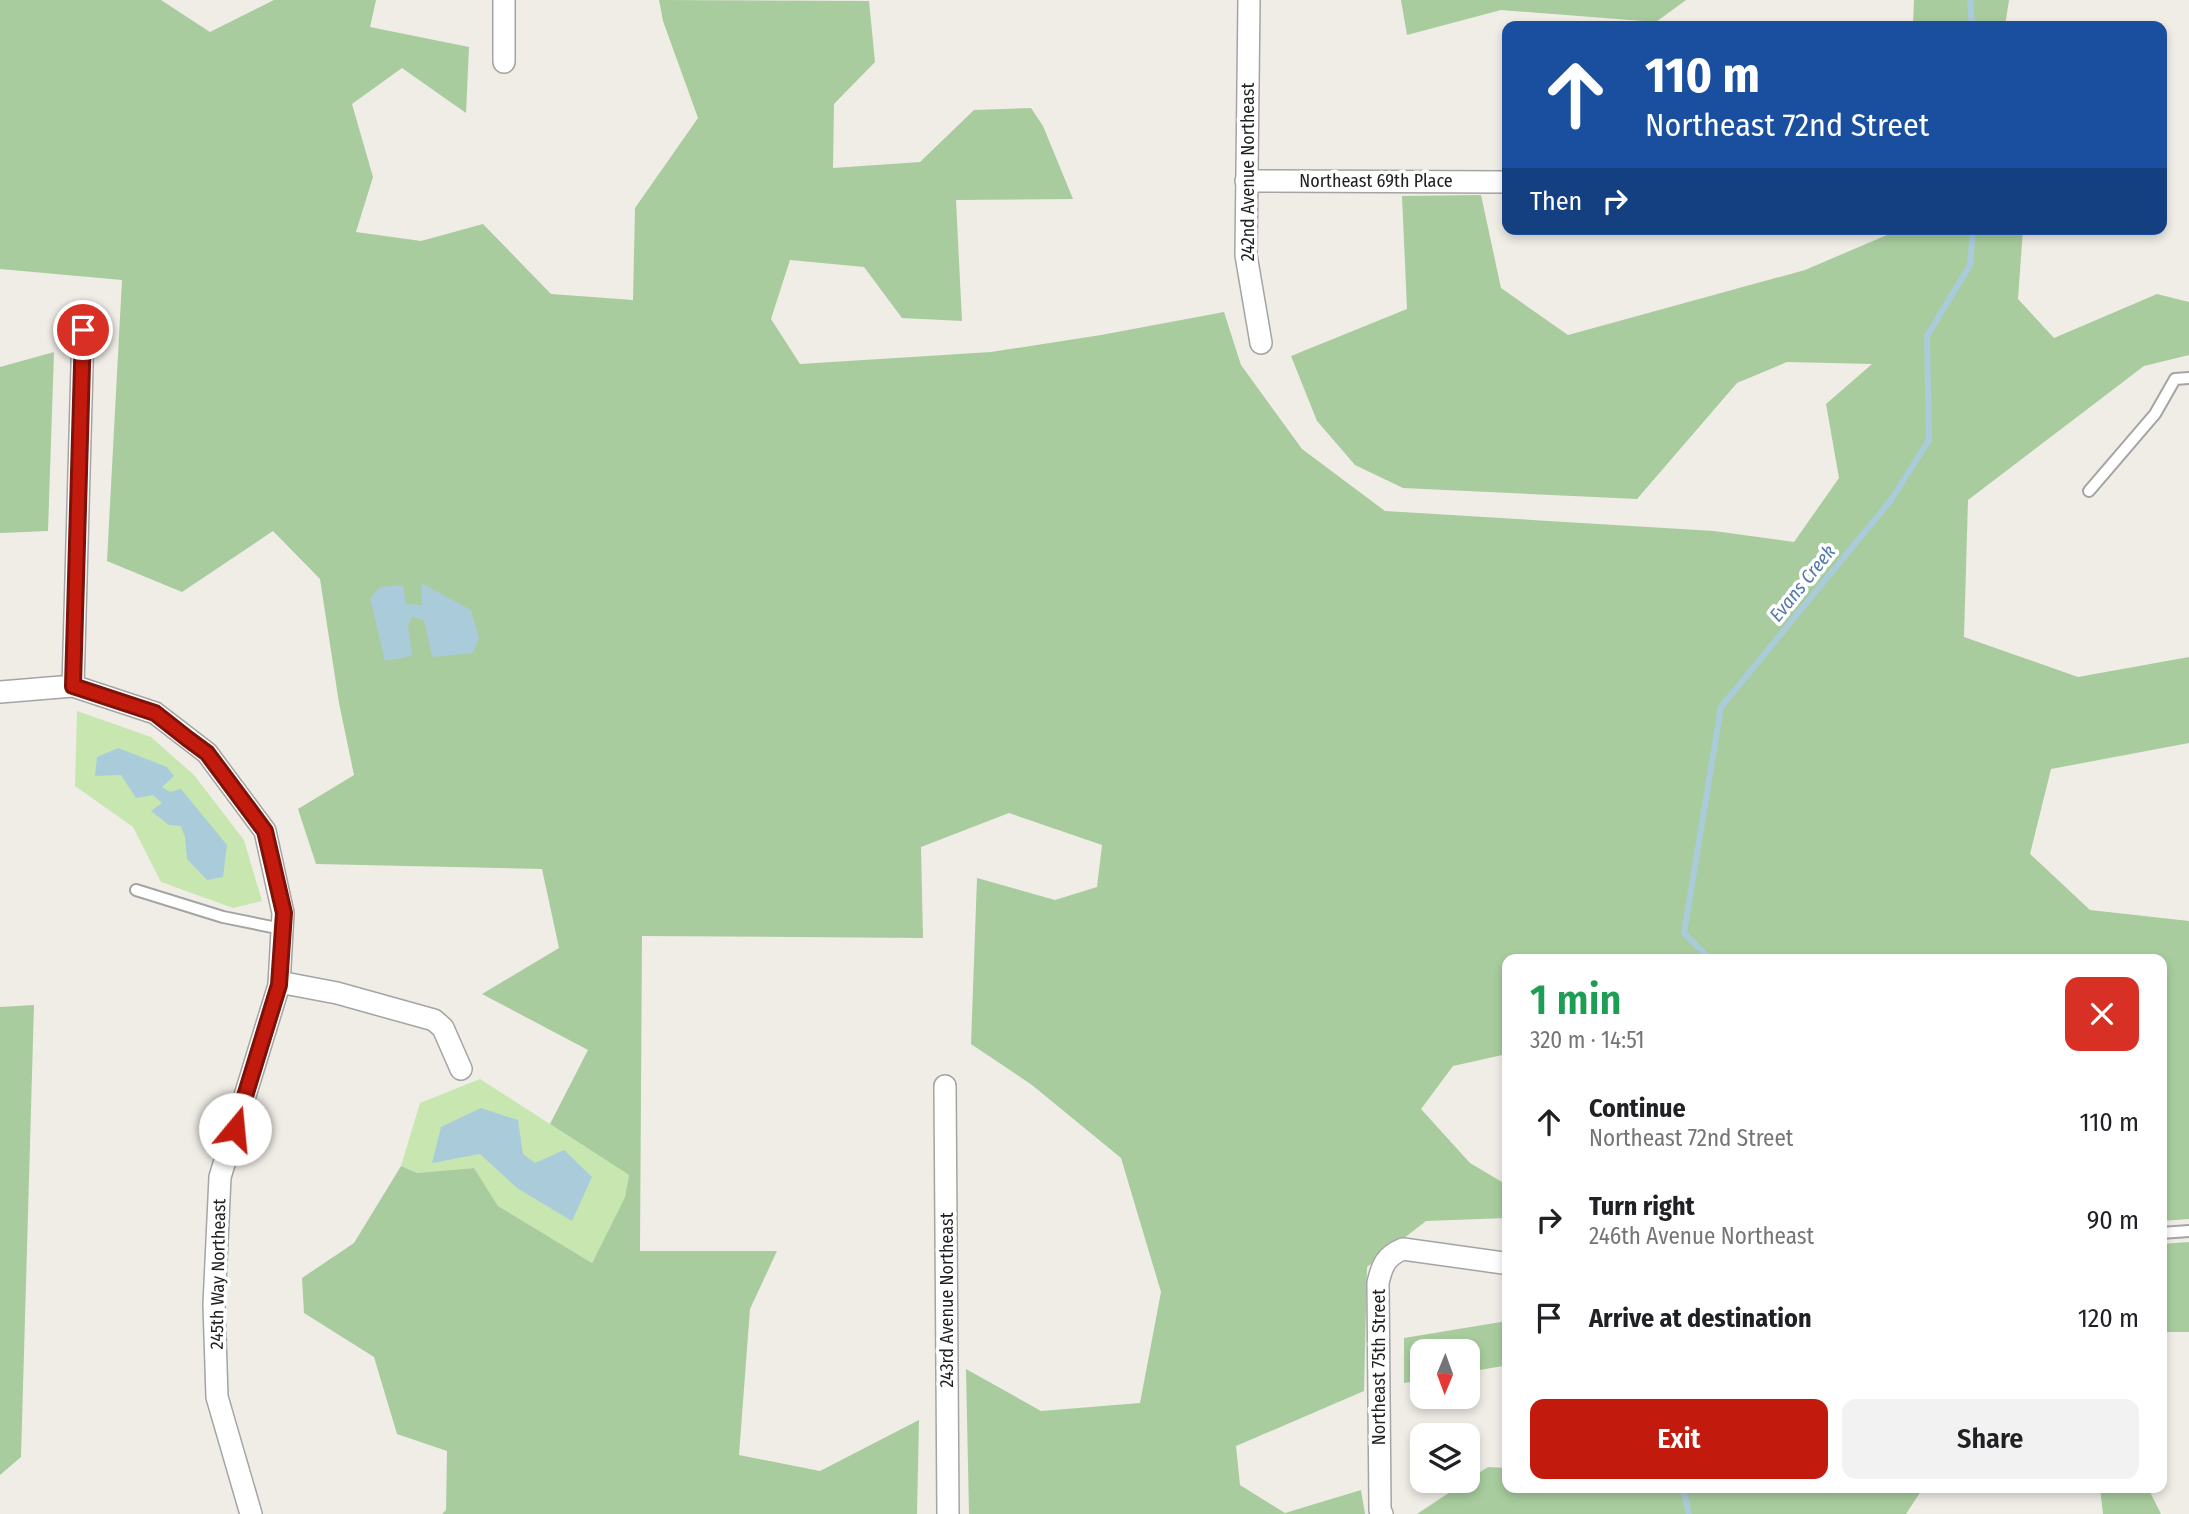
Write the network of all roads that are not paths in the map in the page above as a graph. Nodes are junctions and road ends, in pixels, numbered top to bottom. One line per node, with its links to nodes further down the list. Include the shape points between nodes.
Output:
1 (504, 0): 3 (street)
2 (1249, 0): 4 (street, 242nd Avenue Northeast)
3 (504, 62)
4 (1246, 181): 5 (street, Northeast 69th Place); 7 (street, 242nd Avenue Northeast, via 1246,256)
5 (1502, 181)
6 (83, 330): 10 (street)
7 (1261, 343)
8 (2189, 378): 9 (lane, via 2175,379 2155,414)
9 (2089, 491)
10 (73, 686): 11 (street); 13 (street, 245th Way Northeast, via 155,713 207,753 265,831 284,913)
11 (0, 692)
12 (136, 890): 13 (lane, via 223,917)
13 (282, 929): 14 (street, 245th Way Northeast)
14 (279, 982): 15 (street, via 434,1020 443,1028); 20 (street, 245th Way Northeast, via 220,1177 214,1305 217,1397)
15 (461, 1069)
16 (945, 1086): 21 (street, 243rd Avenue Northeast)
17 (2189, 1231): 18 (lane)
18 (2167, 1233)
19 (1502, 1263): 22 (street, Northeast 75th Street, via 1403,1249 1390,1254 1382,1266 1378,1296)
20 (251, 1514)
21 (948, 1514)
22 (1382, 1514)

